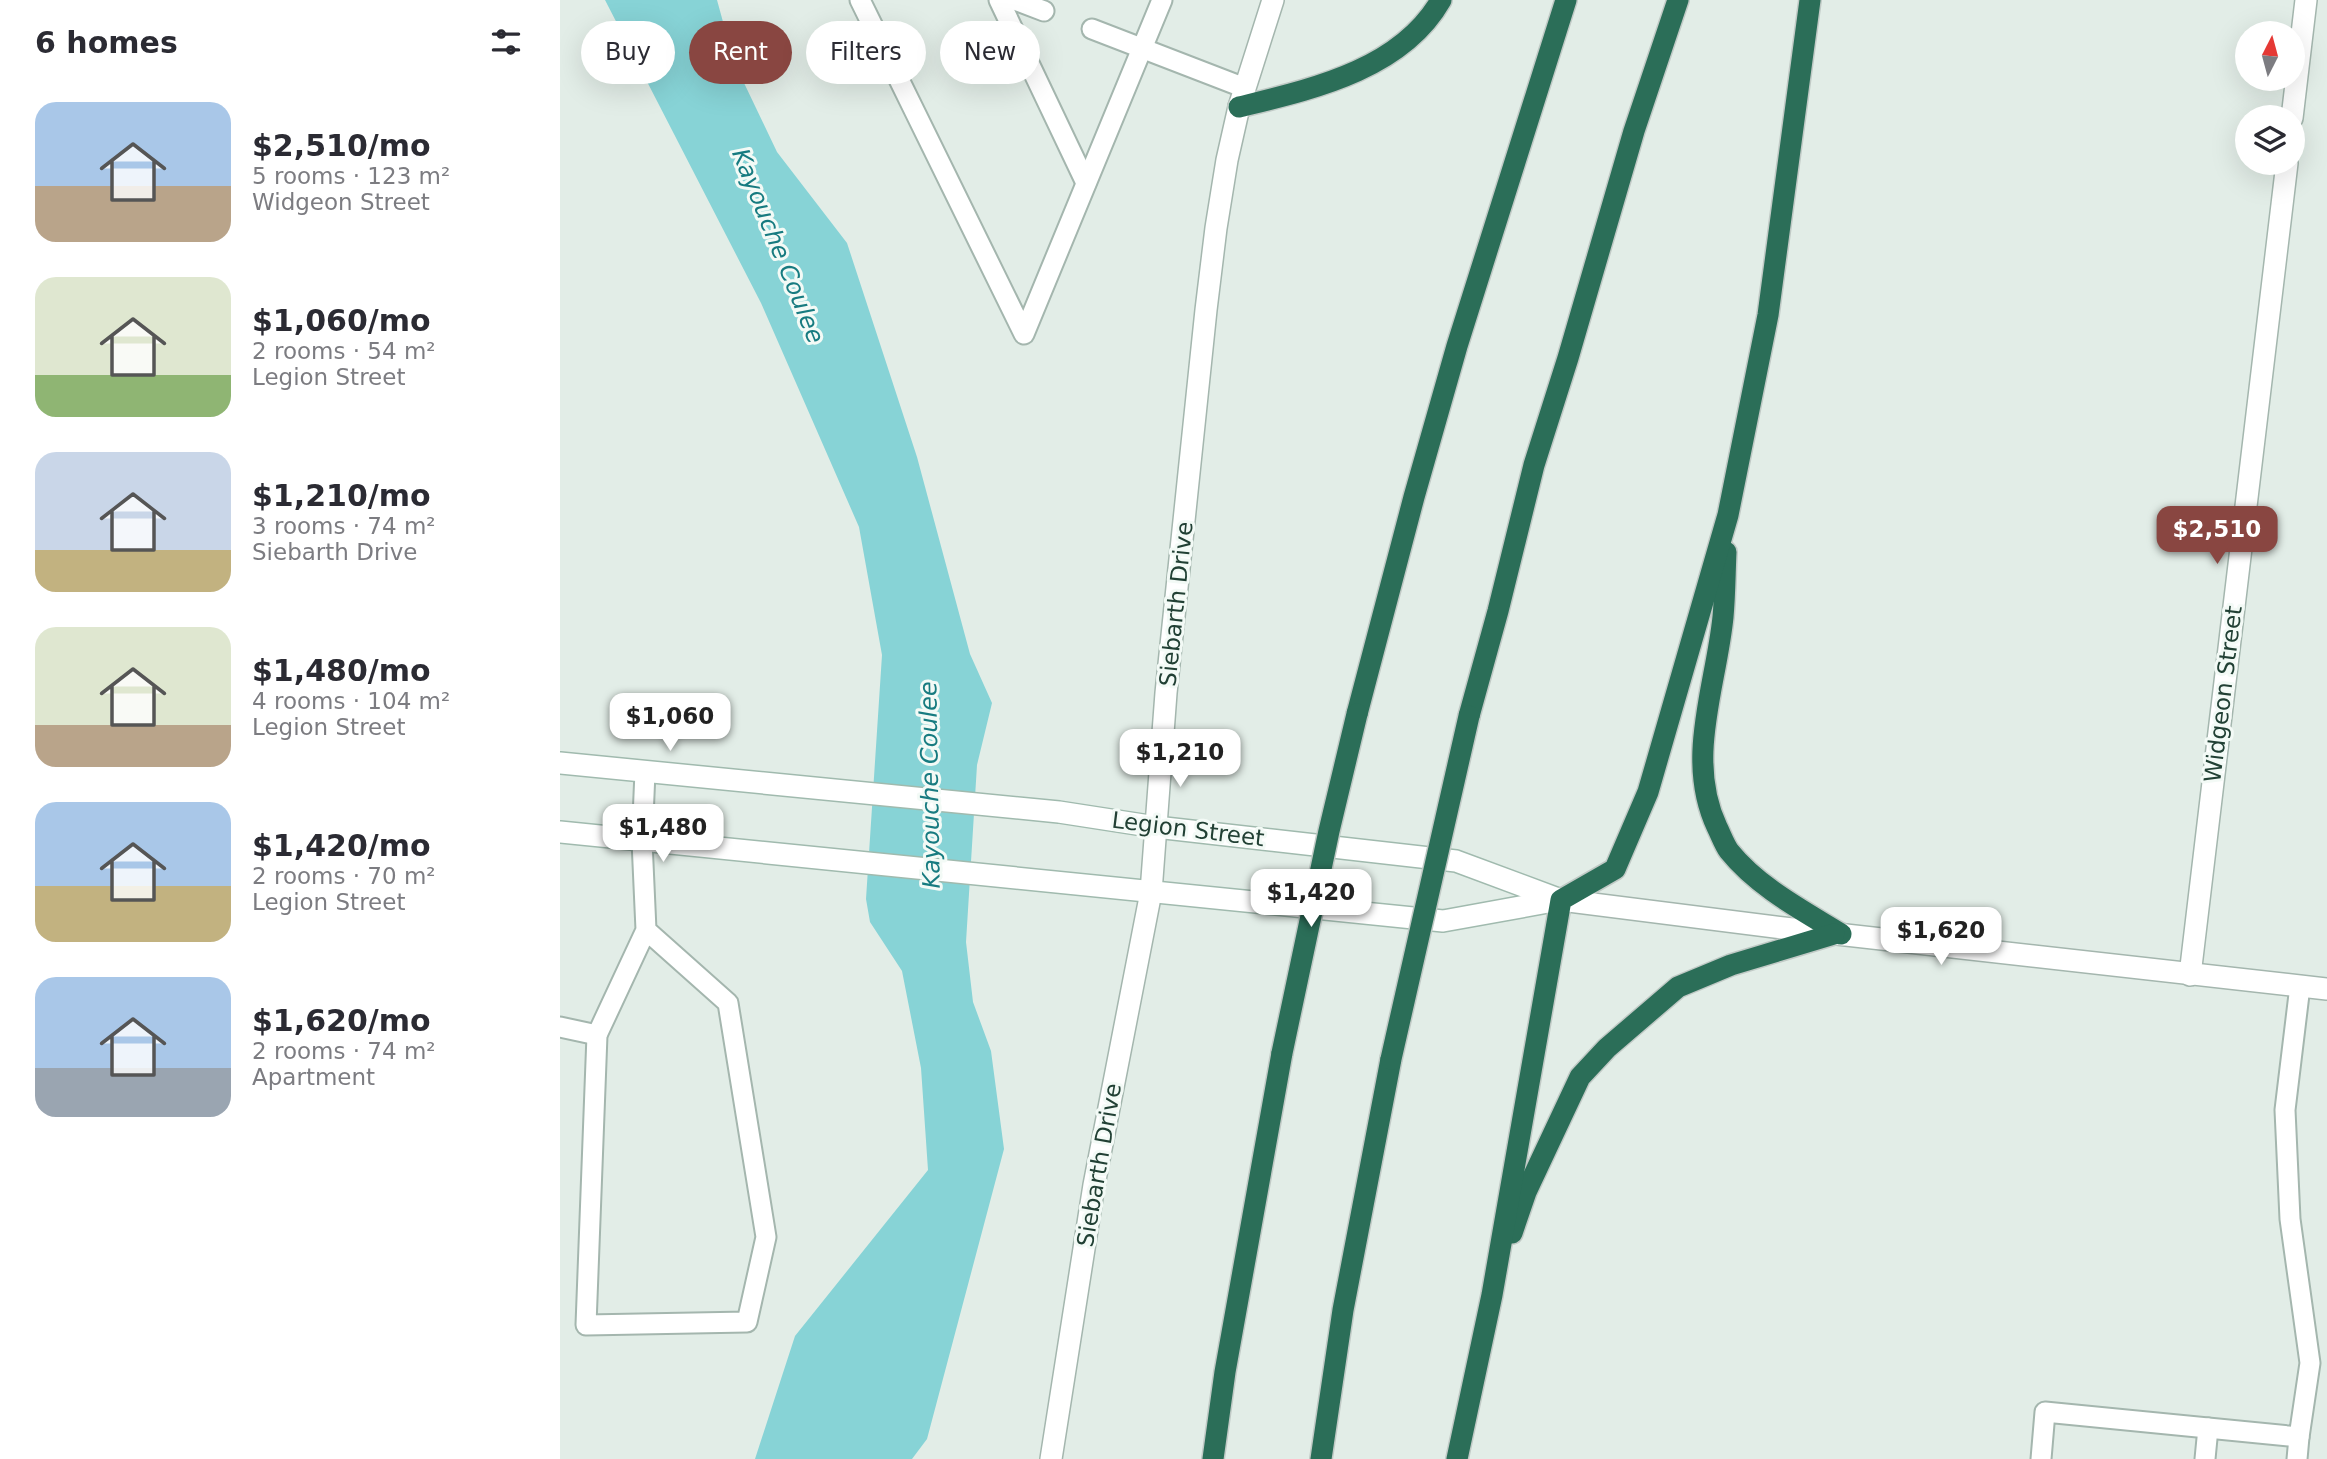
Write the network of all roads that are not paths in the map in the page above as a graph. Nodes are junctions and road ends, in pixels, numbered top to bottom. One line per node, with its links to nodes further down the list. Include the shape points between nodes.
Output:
1 (860, 0): 17 (lane, via 1024,334)
2 (999, 0): 17 (lane)
3 (1015, 0): 11 (lane)
4 (1162, 0): 13 (lane)
5 (1273, 0): 14 (street, Siebarth Drive)
6 (1441, 0): 14 (highway, via 1419,28 1367,68 1296,93)
7 (1566, 0): 37 (highway, bridge, via 1457,346 1357,714 1282,1053)
8 (1678, 0): 38 (highway, bridge, via 1534,465 1469,716 1391,1059 1343,1310)
9 (1810, 0): 18 (highway, via 1768,315)
10 (2305, 0): 15 (street)
11 (1044, 11)
12 (1092, 29): 13 (lane)
13 (1141, 49): 14 (lane); 17 (lane)
14 (1242, 98): 21 (street, Siebarth Drive, via 1223,188 1208,297)
15 (2293, 105)
16 (2286, 175): 28 (street, Widgeon Street)
17 (1086, 183)
18 (1728, 515): 25 (highway, via 1648,792 1615,869); 27 (highway, via 1723,617 1703,735 1702,780 1710,813 1727,849 1746,870)
19 (560, 763): 20 (street, Legion Street)
20 (645, 772): 21 (street, Legion Street, via 1059,812); 23 (lane)
21 (1156, 827): 24 (street, Siebarth Drive); 25 (street, Legion Street, via 1455,861)
22 (560, 832): 23 (street)
23 (642, 841): 24 (street); 26 (lane)
24 (1151, 892): 25 (street, via 1443,921); 36 (street, Siebarth Drive, via 1094,1185)
25 (1561, 900): 27 (street); 33 (highway)
26 (646, 930): 32 (lane); 32 (lane, via 728,1003 766,1237 747,1322 586,1325)
27 (1837, 934): 28 (street); 33 (highway, via 1731,965 1678,987 1607,1048 1580,1077 1526,1192)
28 (2190, 975): 29 (street)
29 (2300, 986): 30 (street); 35 (lane, via 2285,1110 2290,1219 2310,1363)
30 (2327, 989)
31 (560, 1027): 32 (lane)
32 (597, 1035)
33 (1492, 1295): 39 (highway)
34 (2208, 1428): 35 (lane); 40 (lane, via 2045,1412); 41 (lane)
35 (2299, 1437): 42 (lane)
36 (1052, 1459)
37 (1213, 1459)
38 (1321, 1459)
39 (1457, 1459)
40 (2041, 1459)
41 (2205, 1459)
42 (2297, 1459)

